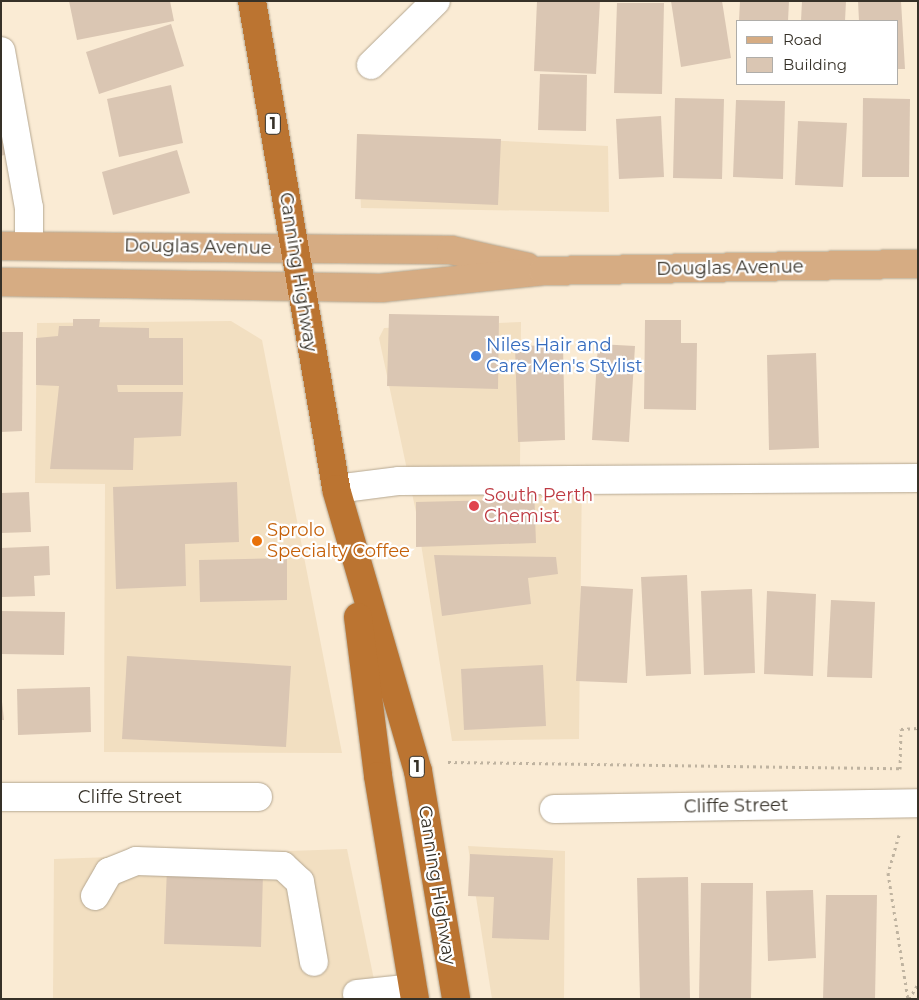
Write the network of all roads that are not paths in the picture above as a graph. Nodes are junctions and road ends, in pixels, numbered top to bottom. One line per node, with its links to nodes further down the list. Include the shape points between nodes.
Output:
1 (252, 1): 7 (highway, Canning Highway / 1)
2 (436, 1): 4 (street)
3 (1, 51): 5 (street, via 29,208)
4 (371, 65)
5 (29, 244): 6 (main road, Douglas Avenue); 7 (main road, Douglas Avenue)
6 (1, 246)
7 (292, 248): 9 (main road, Douglas Avenue, via 451,250); 11 (highway, Canning Highway / 1)
8 (918, 264): 9 (main road, Douglas Avenue)
9 (543, 271): 11 (main road, Douglas Avenue, via 452,284)
10 (1, 282): 11 (main road, Douglas Avenue)
11 (300, 286): 13 (highway, Canning Highway / 1)
12 (918, 478): 13 (street, via 399,481)
13 (336, 489): 14 (highway, Canning Highway / 1)
14 (349, 541): 22 (highway, Canning Highway / 1, via 378,776); 23 (highway, Canning Highway / 1, via 418,771)
15 (1, 796): 16 (street, Cliffe Street)
16 (258, 797)
17 (909, 803): 18 (street, Cliffe Street)
18 (554, 810)
19 (95, 896): 20 (street, via 109,872 136,861 283,866 300,882)
20 (314, 962)
21 (357, 994): 22 (street)
22 (414, 994)
23 (456, 999)

